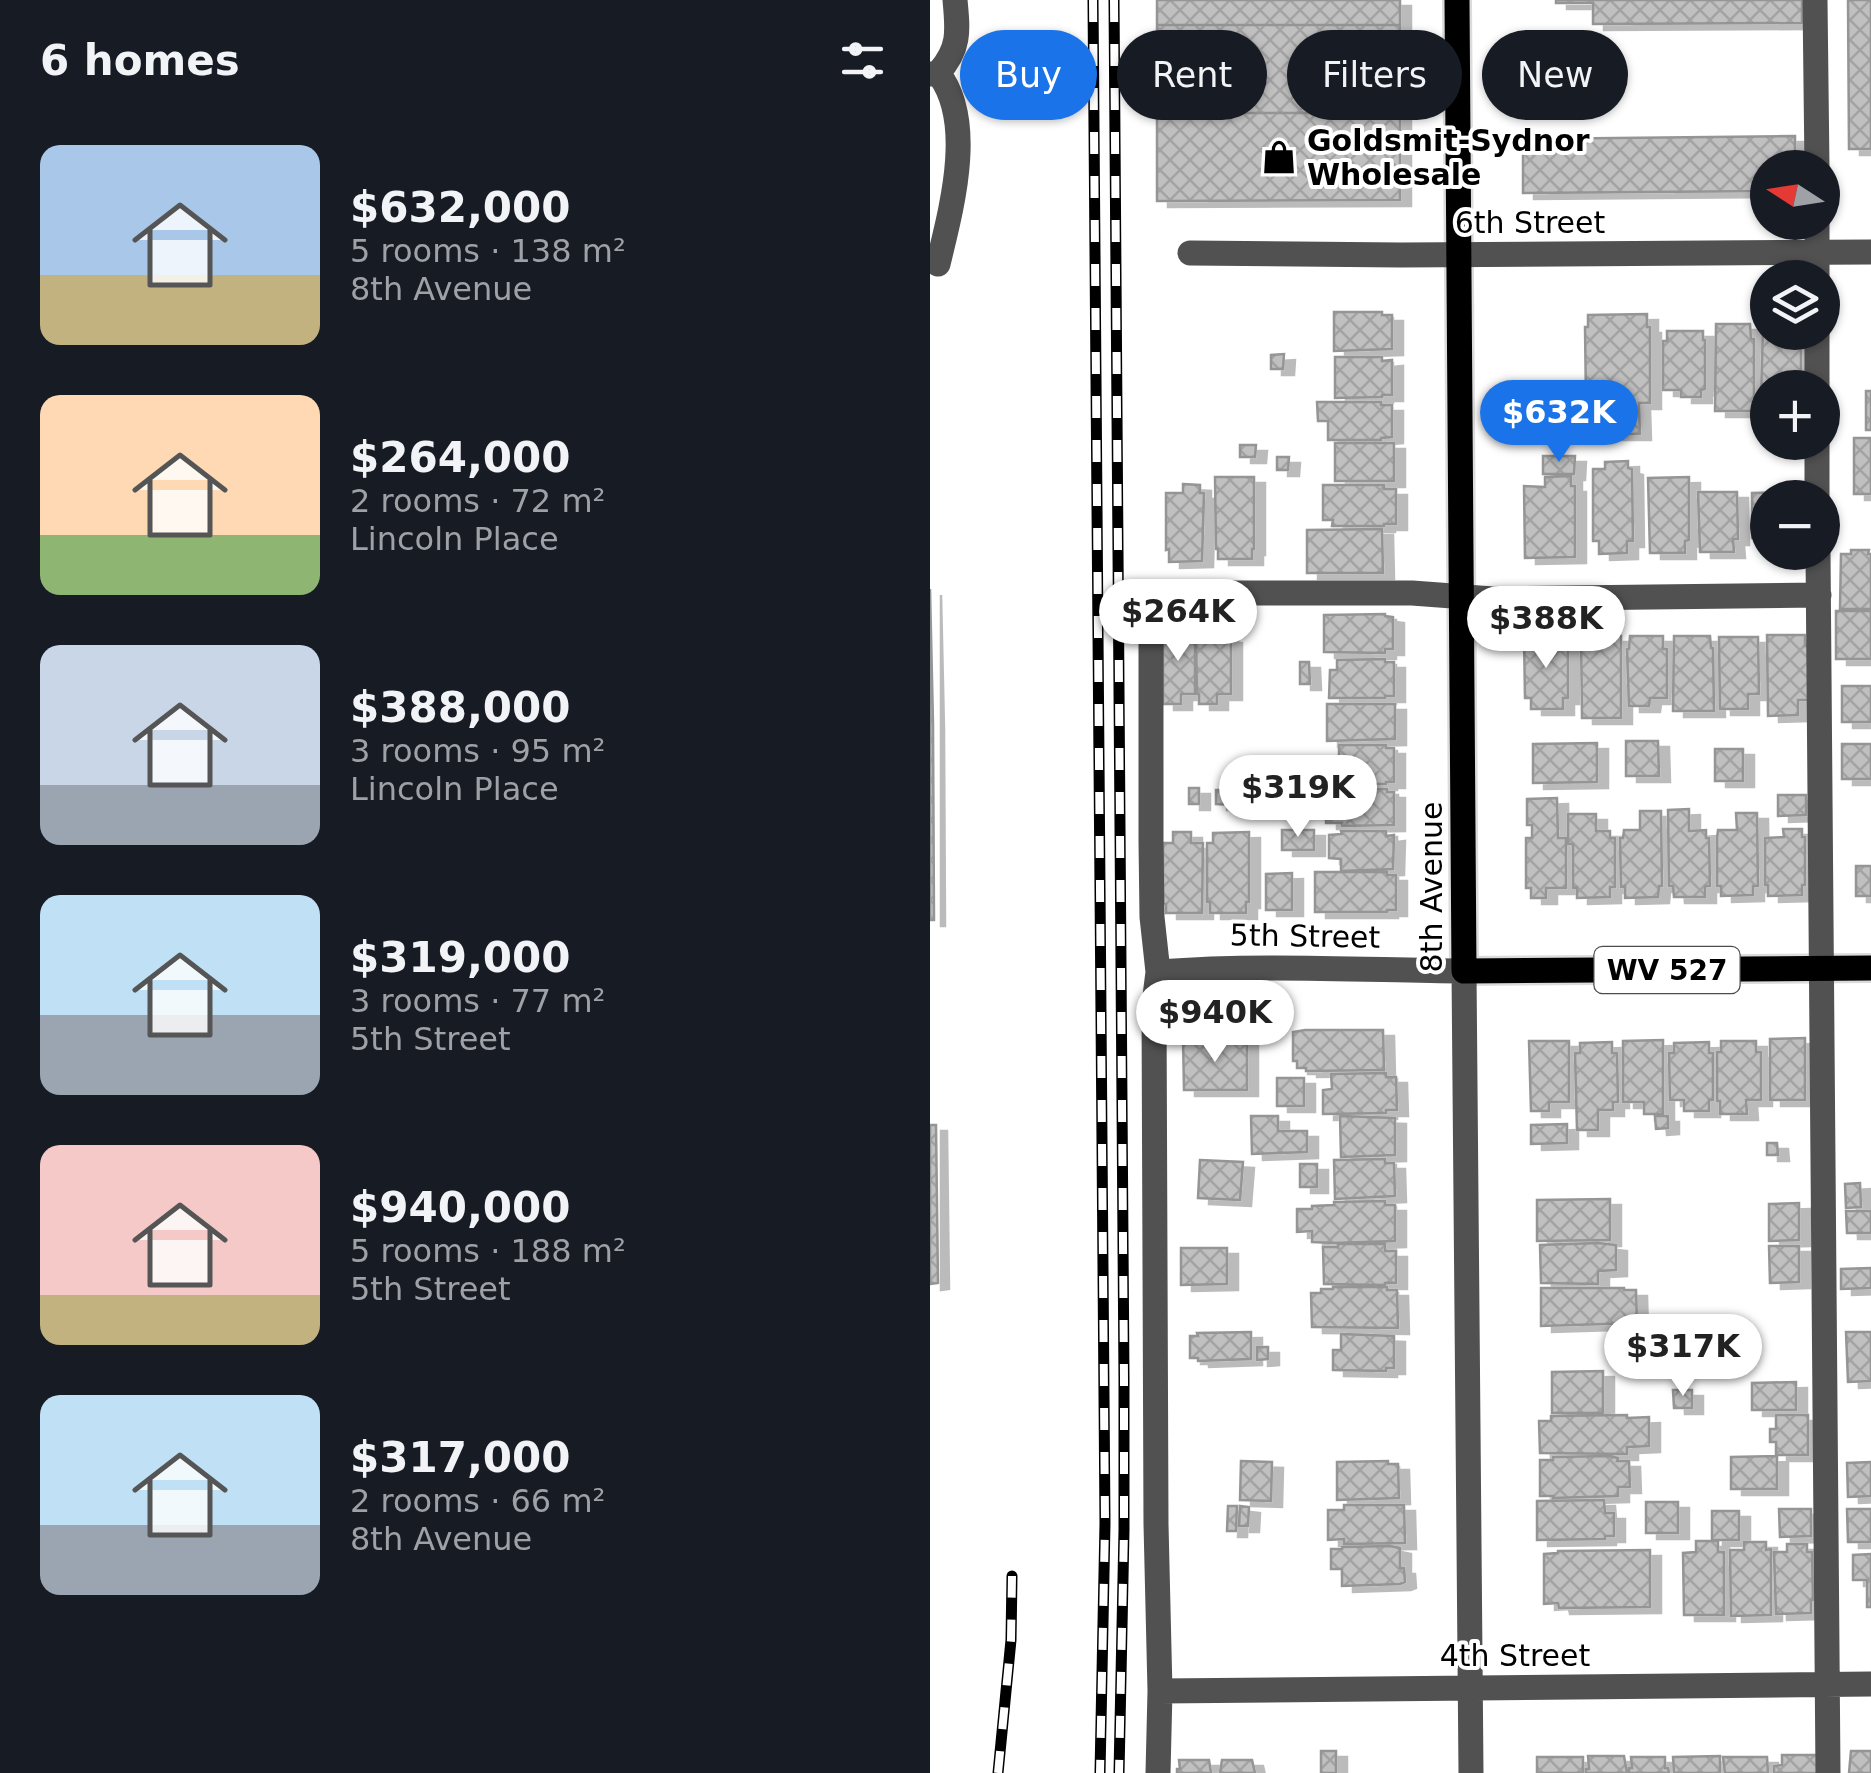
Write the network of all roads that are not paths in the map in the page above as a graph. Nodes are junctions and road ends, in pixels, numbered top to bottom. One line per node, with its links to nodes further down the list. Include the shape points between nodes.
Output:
1 (956, 0): 4 (street, via 956,44)
2 (1457, 0): 8 (main road, 8th Avenue)
3 (1815, 0): 5 (street)
4 (934, 74): 11 (street, via 954,100 958,132)
5 (1817, 150)
6 (1190, 252): 8 (street, 6th Street)
7 (1871, 252): 9 (street, 6th Street)
8 (1459, 256): 10 (street, 6th Street); 14 (main road, 8th Avenue)
9 (1838, 260)
10 (1750, 263)
11 (942, 264)
12 (1818, 570): 13 (street)
13 (1819, 595): 14 (street); 16 (street)
14 (1462, 596): 17 (main road, 8th Avenue); 18 (street, via 1158,596 1151,621 1150,736)
15 (1871, 968): 16 (main road, 5th Street / WV 527)
16 (1822, 969): 17 (main road, 5th Street / WV 527); 20 (street)
17 (1464, 971): 18 (street, 5th Street); 21 (street, 8th Avenue)
18 (1158, 972): 22 (street)
19 (1871, 1684): 20 (street, 4th Street)
20 (1827, 1685): 21 (street, 4th Street); 25 (street)
21 (1470, 1688): 22 (street, 4th Street); 24 (street, 8th Avenue)
22 (1160, 1690): 23 (street)
23 (1158, 1773)
24 (1470, 1773)
25 (1828, 1773)

